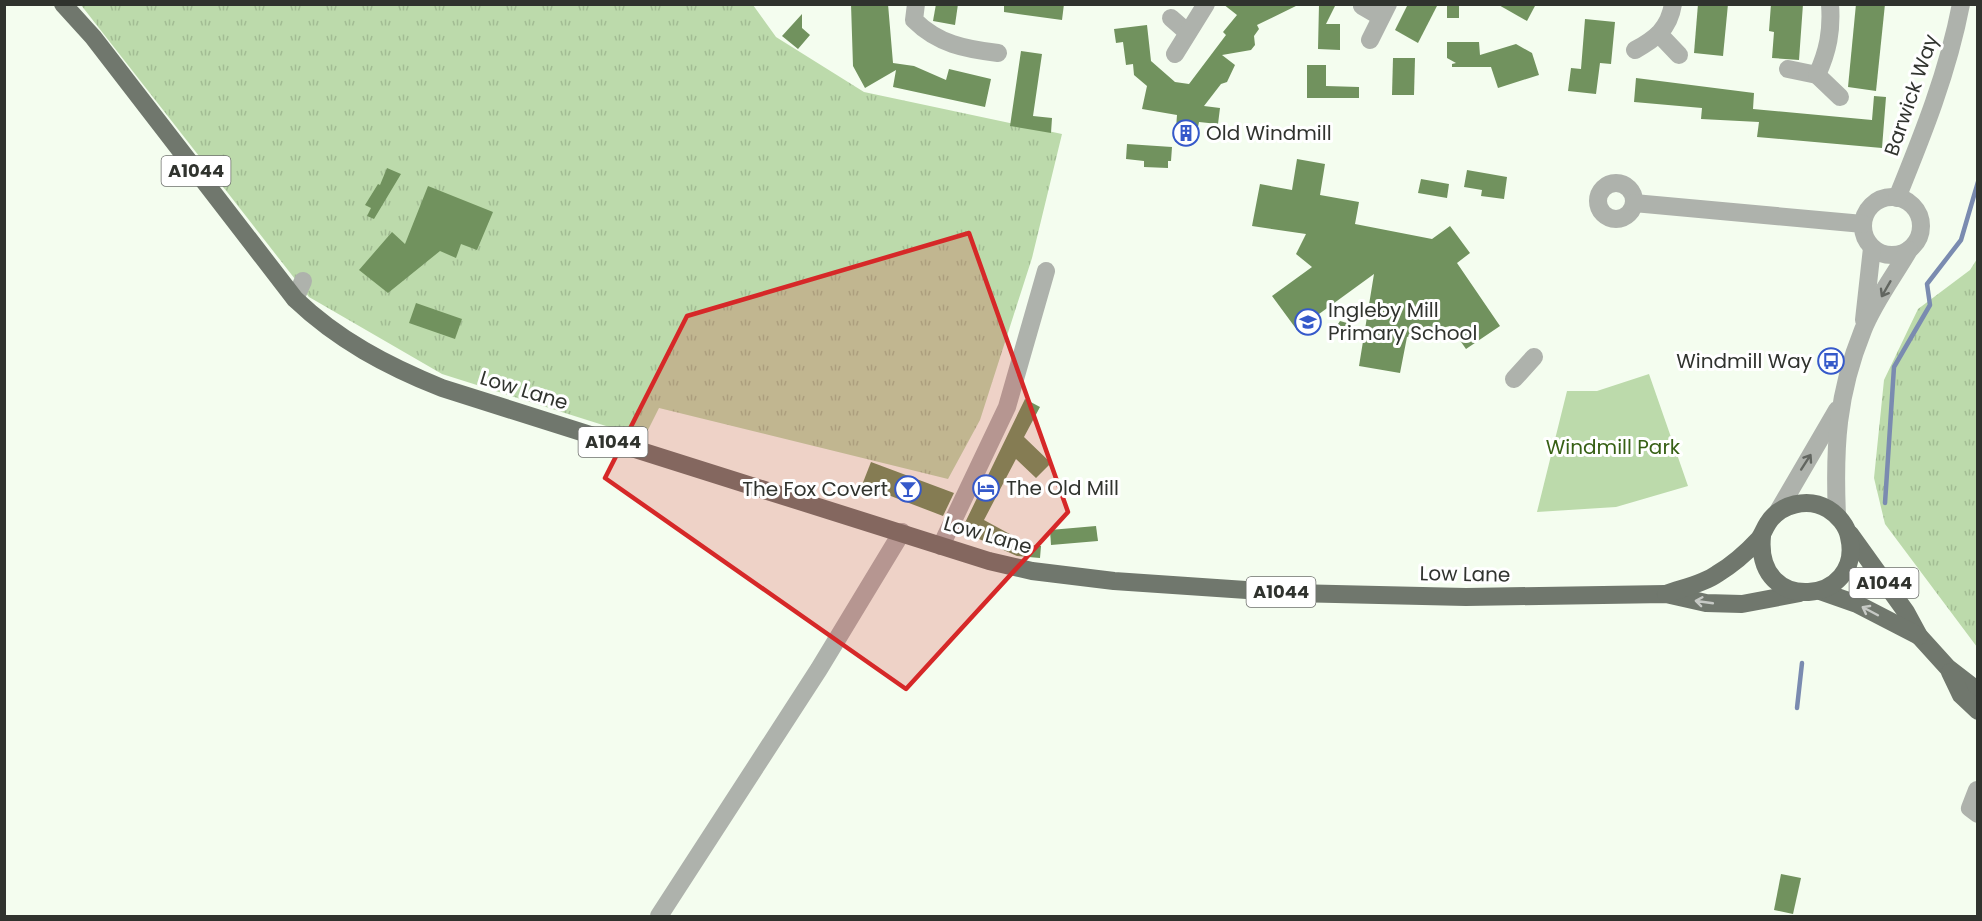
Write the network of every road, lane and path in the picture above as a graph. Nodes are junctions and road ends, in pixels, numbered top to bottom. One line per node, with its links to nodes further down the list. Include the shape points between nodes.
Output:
1 (63, 4): 27 (main road, A1044, via 93,37)
2 (916, 4): 14 (street, via 914,20 929,35 964,49)
3 (1206, 4): 10 (street)
4 (1672, 4): 11 (street, via 1668,22)
5 (1830, 4): 18 (street, via 1827,53)
6 (1961, 4): 20 (street, Barwick Way, via 1952,51 1919,149)
7 (1362, 6): 8 (street)
8 (1385, 11): 12 (street)
9 (1171, 18): 10 (street)
10 (1187, 32): 15 (street)
11 (1659, 34): 13 (street); 16 (street)
12 (1370, 40)
13 (1635, 50)
14 (998, 53)
15 (1175, 54)
16 (1679, 55)
17 (1788, 69): 18 (street)
18 (1817, 75): 19 (street)
19 (1840, 97)
20 (1896, 198): 22 (street, via 1874,203); 24 (street, via 1907,202 1920,220 1916,242)
21 (1635, 203): 22 (street)
22 (1863, 224): 23 (street)
23 (1872, 248): 24 (street, via 1897,255); 28 (street)
24 (1909, 250): 28 (street, one-way to 28)
25 (1046, 271): 36 (street, via 1007,407)
26 (303, 281): 27 (street)
27 (295, 298): 34 (main road, Low Lane / A1044, via 334,332 369,355 442,388)
28 (1863, 328): 31 (street)
29 (1534, 357): 30 (street)
30 (1514, 379)
31 (1839, 406): 32 (street, one-way to 31); 33 (street, via 1835,465)
32 (1777, 513): 33 (main road, via 1794,504 1814,503); 35 (main road)
33 (1842, 523): 37 (main road, via 1851,545 1849,560 1844,573); 40 (main road, A1044)
34 (902, 532): 36 (main road, Low Lane / A1044); 46 (street, via 819,669)
35 (1762, 536): 38 (main road, via 1764,566 1785,588); 39 (main road, Low Lane / A1044, via 1715,576)
36 (941, 546): 39 (main road, Low Lane / A1044, via 1032,571 1209,588 1454,597)
37 (1820, 591): 38 (main road); 40 (main road, A1044, one-way to 37, via 1857,604)
38 (1800, 593): 39 (main road, Low Lane / A1044, one-way to 39, via 1742,604 1706,603)
39 (1666, 594)
40 (1919, 636): 41 (main road, A1044)
41 (1948, 668): 42 (main road, A1044); 43 (main road, A1044, via 1961,695)
42 (1977, 691)
43 (1977, 711)
44 (1977, 790): 45 (street, via 1970,808)
45 (1977, 814)
46 (659, 916)

